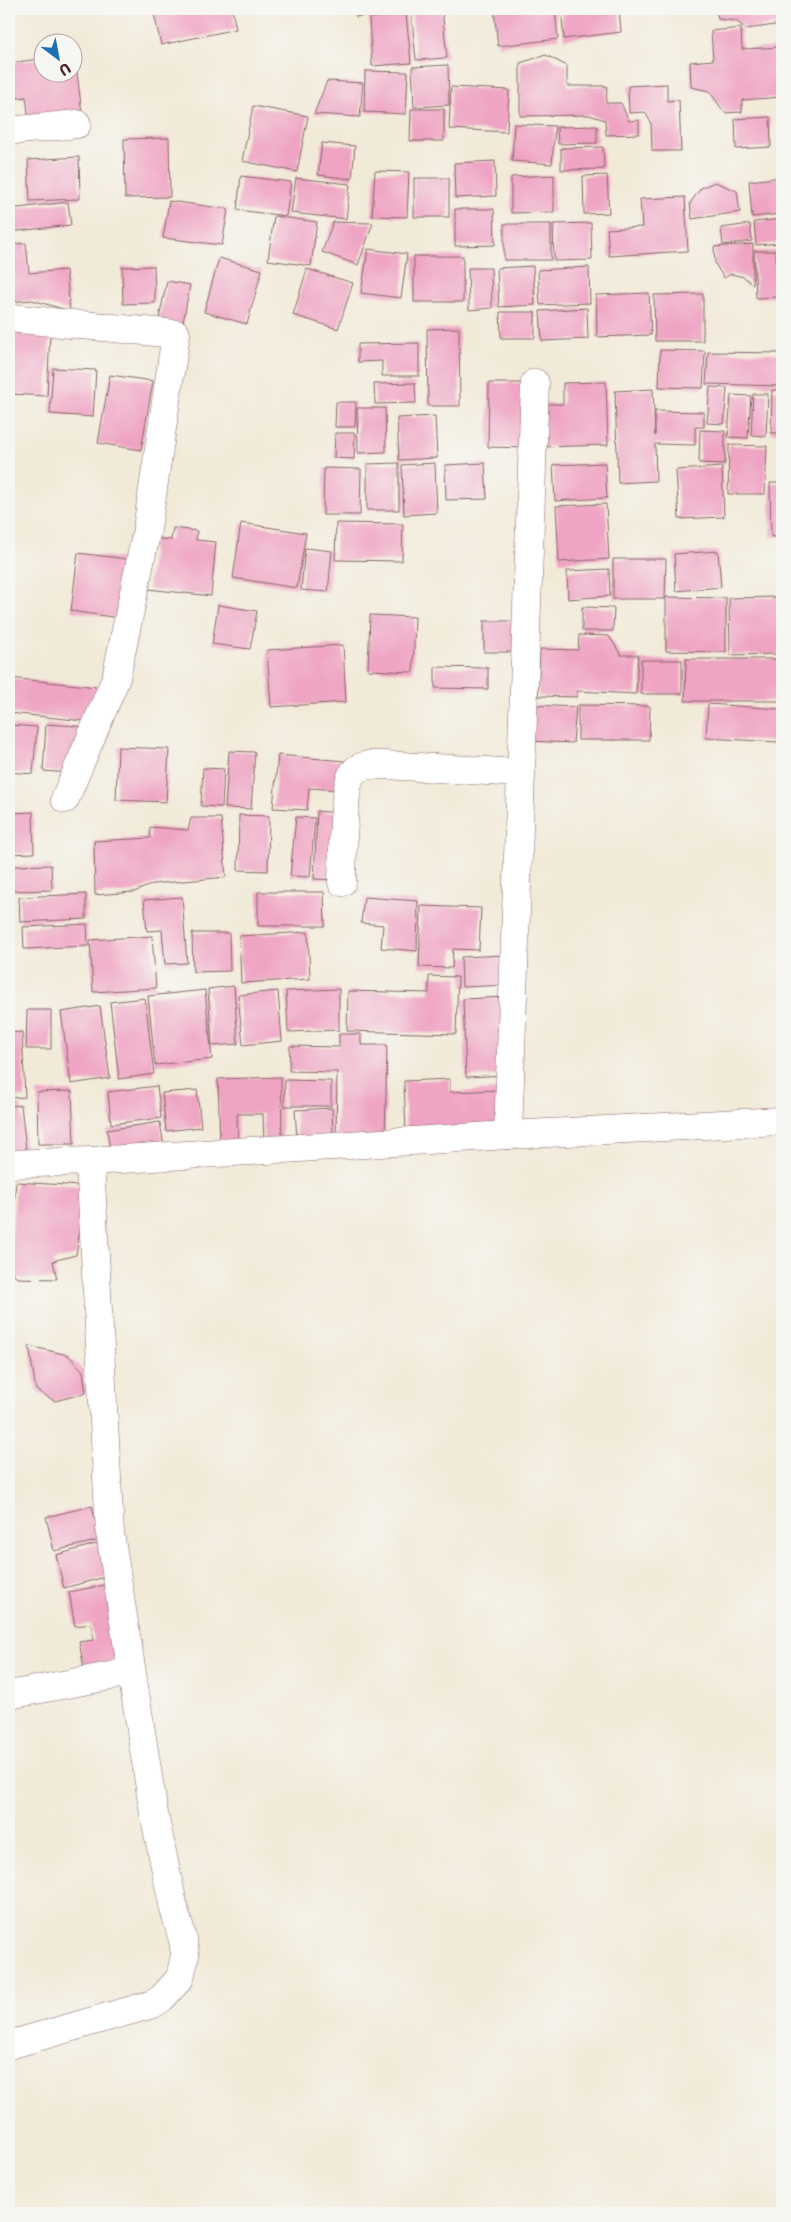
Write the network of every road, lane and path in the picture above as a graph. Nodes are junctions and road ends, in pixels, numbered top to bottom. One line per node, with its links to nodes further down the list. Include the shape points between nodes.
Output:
1 (77, 124): 2 (street)
2 (9, 131)
3 (9, 318): 6 (street, via 176,334 147,528 116,678)
4 (535, 383): 5 (street)
5 (520, 772): 7 (street, via 386,765 358,768 348,782); 9 (street)
6 (65, 799)
7 (342, 882)
8 (782, 1121): 9 (street)
9 (508, 1135): 10 (street)
10 (90, 1161): 11 (street); 12 (street, via 107,1497)
11 (9, 1164)
12 (131, 1672): 13 (street); 14 (street, via 154,1814 183,1940 180,1978 153,2004)
13 (9, 1695)
14 (9, 2044)

